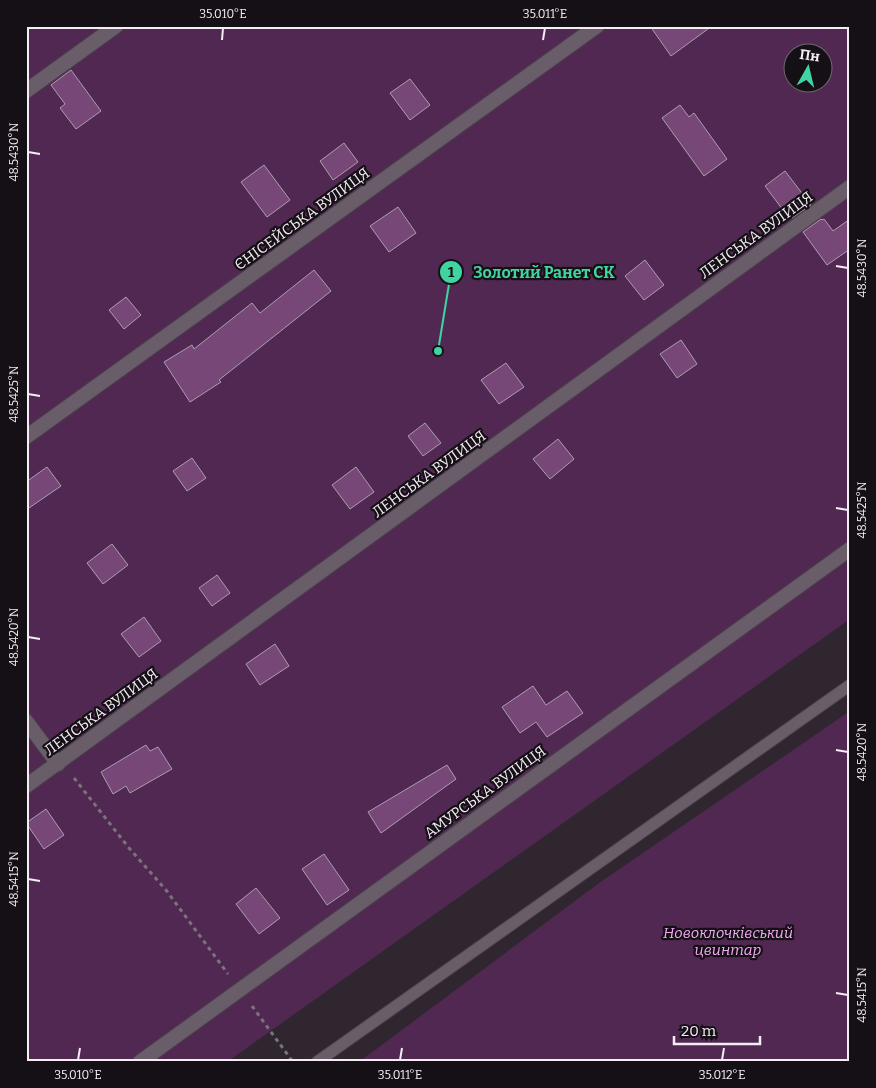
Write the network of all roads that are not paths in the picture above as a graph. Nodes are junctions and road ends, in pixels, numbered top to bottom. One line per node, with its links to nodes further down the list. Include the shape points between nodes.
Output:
1 (116, 26): 3 (street)
2 (597, 26): 5 (street, ЄНІСЕЙСЬКА ВУЛИЦЯ)
3 (26, 91)
4 (850, 187): 9 (street, ЛЕНСЬКА ВУЛИЦЯ)
5 (26, 437)
6 (850, 549): 11 (street, АМУРСЬКА ВУЛИЦЯ)
7 (850, 685): 12 (lane)
8 (26, 721): 9 (street)
9 (60, 763): 10 (street, ЛЕНСЬКА ВУЛИЦЯ)
10 (26, 786)
11 (140, 1062)
12 (317, 1062)

